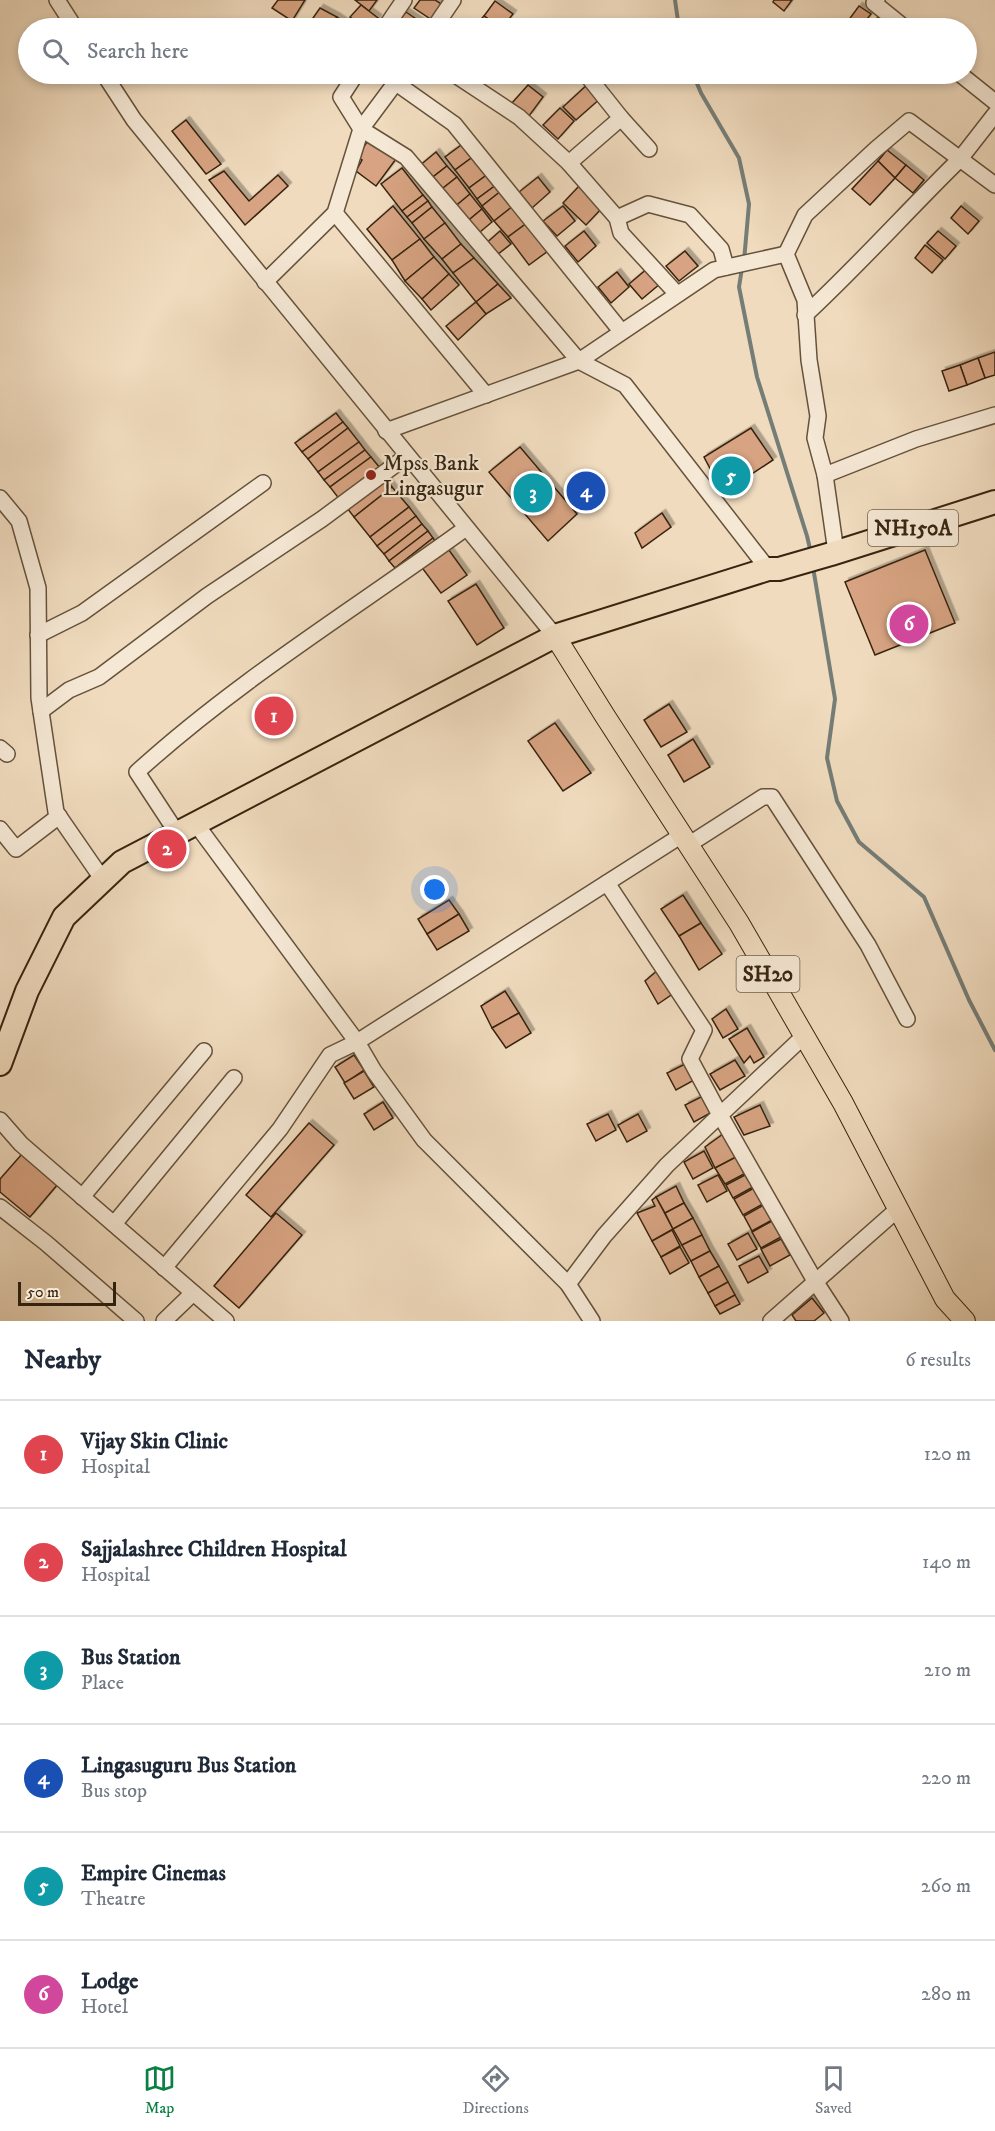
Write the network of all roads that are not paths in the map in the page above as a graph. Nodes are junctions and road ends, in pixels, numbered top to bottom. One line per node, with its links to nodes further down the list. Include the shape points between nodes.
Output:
1 (57, 0): 5 (street)
2 (404, 0): 6 (street)
3 (453, 0): 7 (street)
4 (874, 1): 8 (street)
5 (69, 18)
6 (392, 18)
7 (441, 18)
8 (894, 18)
9 (111, 84): 28 (street, via 134,120)
10 (349, 84): 19 (street, via 340,97)
11 (395, 84): 19 (street)
12 (406, 84): 31 (street, via 454,124)
13 (469, 84): 22 (street, via 519,117)
14 (594, 84): 18 (street)
15 (972, 84): 16 (street)
16 (995, 102)
17 (995, 114): 21 (street)
18 (621, 118): 20 (street); 22 (street)
19 (361, 129): 24 (street); 32 (street, via 406,157)
20 (649, 149)
21 (960, 159): 23 (street); 26 (street, via 909,121 805,215); 30 (street)
22 (569, 163): 25 (street)
23 (995, 186)
24 (335, 213): 28 (street); 33 (street)
25 (617, 218): 27 (street, via 648,204 690,215 721,249); 29 (street, via 621,233)
26 (786, 254): 27 (street); 30 (street, via 805,300)
27 (720, 268): 29 (street)
28 (265, 282): 35 (street)
29 (676, 294): 31 (street)
30 (805, 315): 37 (street, via 818,416 815,438)
31 (621, 331): 32 (street)
32 (579, 361): 33 (street); 43 (street, via 625,385)
33 (486, 395): 35 (street)
34 (995, 415): 37 (street, via 916,439)
35 (386, 431): 36 (street)
36 (407, 456): 41 (street); 46 (street, via 99,677 69,690)
37 (825, 475): 42 (street)
38 (263, 483): 44 (street, via 82,613)
39 (0, 498): 44 (street, via 19,521 38,588)
40 (995, 502): 42 (highway, NH150A)
41 (466, 528): 45 (street); 49 (street, via 231,694 137,772)
42 (833, 553): 43 (highway, NH150A)
43 (773, 569): 45 (highway, NH150A)
44 (38, 635): 46 (street)
45 (555, 636): 49 (highway, NH150A); 50 (main road, SH20)
46 (41, 711): 47 (street)
47 (59, 816): 48 (street, via 16,849); 51 (street)
48 (0, 829)
49 (187, 829): 51 (highway, NH150A, via 122,862); 55 (street)
50 (685, 840): 52 (street); 53 (street, via 763,797 772,797 868,945); 54 (main road, SH20, via 739,923)
51 (103, 880): 57 (highway, NH150A, via 64,917 27,991)
52 (607, 883): 55 (street); 59 (street, via 704,1030 690,1059)
53 (907, 1019)
54 (804, 1036): 59 (street); 63 (main road, SH20)
55 (357, 1042): 65 (street, via 330,1055 280,1129); 67 (street, via 424,1140)
56 (204, 1051): 61 (street)
57 (0, 1064)
58 (234, 1078): 64 (street)
59 (720, 1114): 66 (street); 67 (street, via 667,1165 604,1236)
60 (0, 1120): 61 (street)
61 (82, 1197): 64 (street)
62 (0, 1207): 69 (street)
63 (898, 1209): 66 (street); 75 (main road, SH20, via 945,1299)
64 (114, 1224): 65 (street)
65 (164, 1268): 68 (street)
66 (815, 1281): 73 (street); 74 (street)
67 (568, 1284): 72 (street)
68 (193, 1293): 70 (street); 71 (street)
69 (136, 1321)
70 (164, 1321)
71 (226, 1321)
72 (591, 1321)
73 (771, 1321)
74 (841, 1321)
75 (965, 1321)

